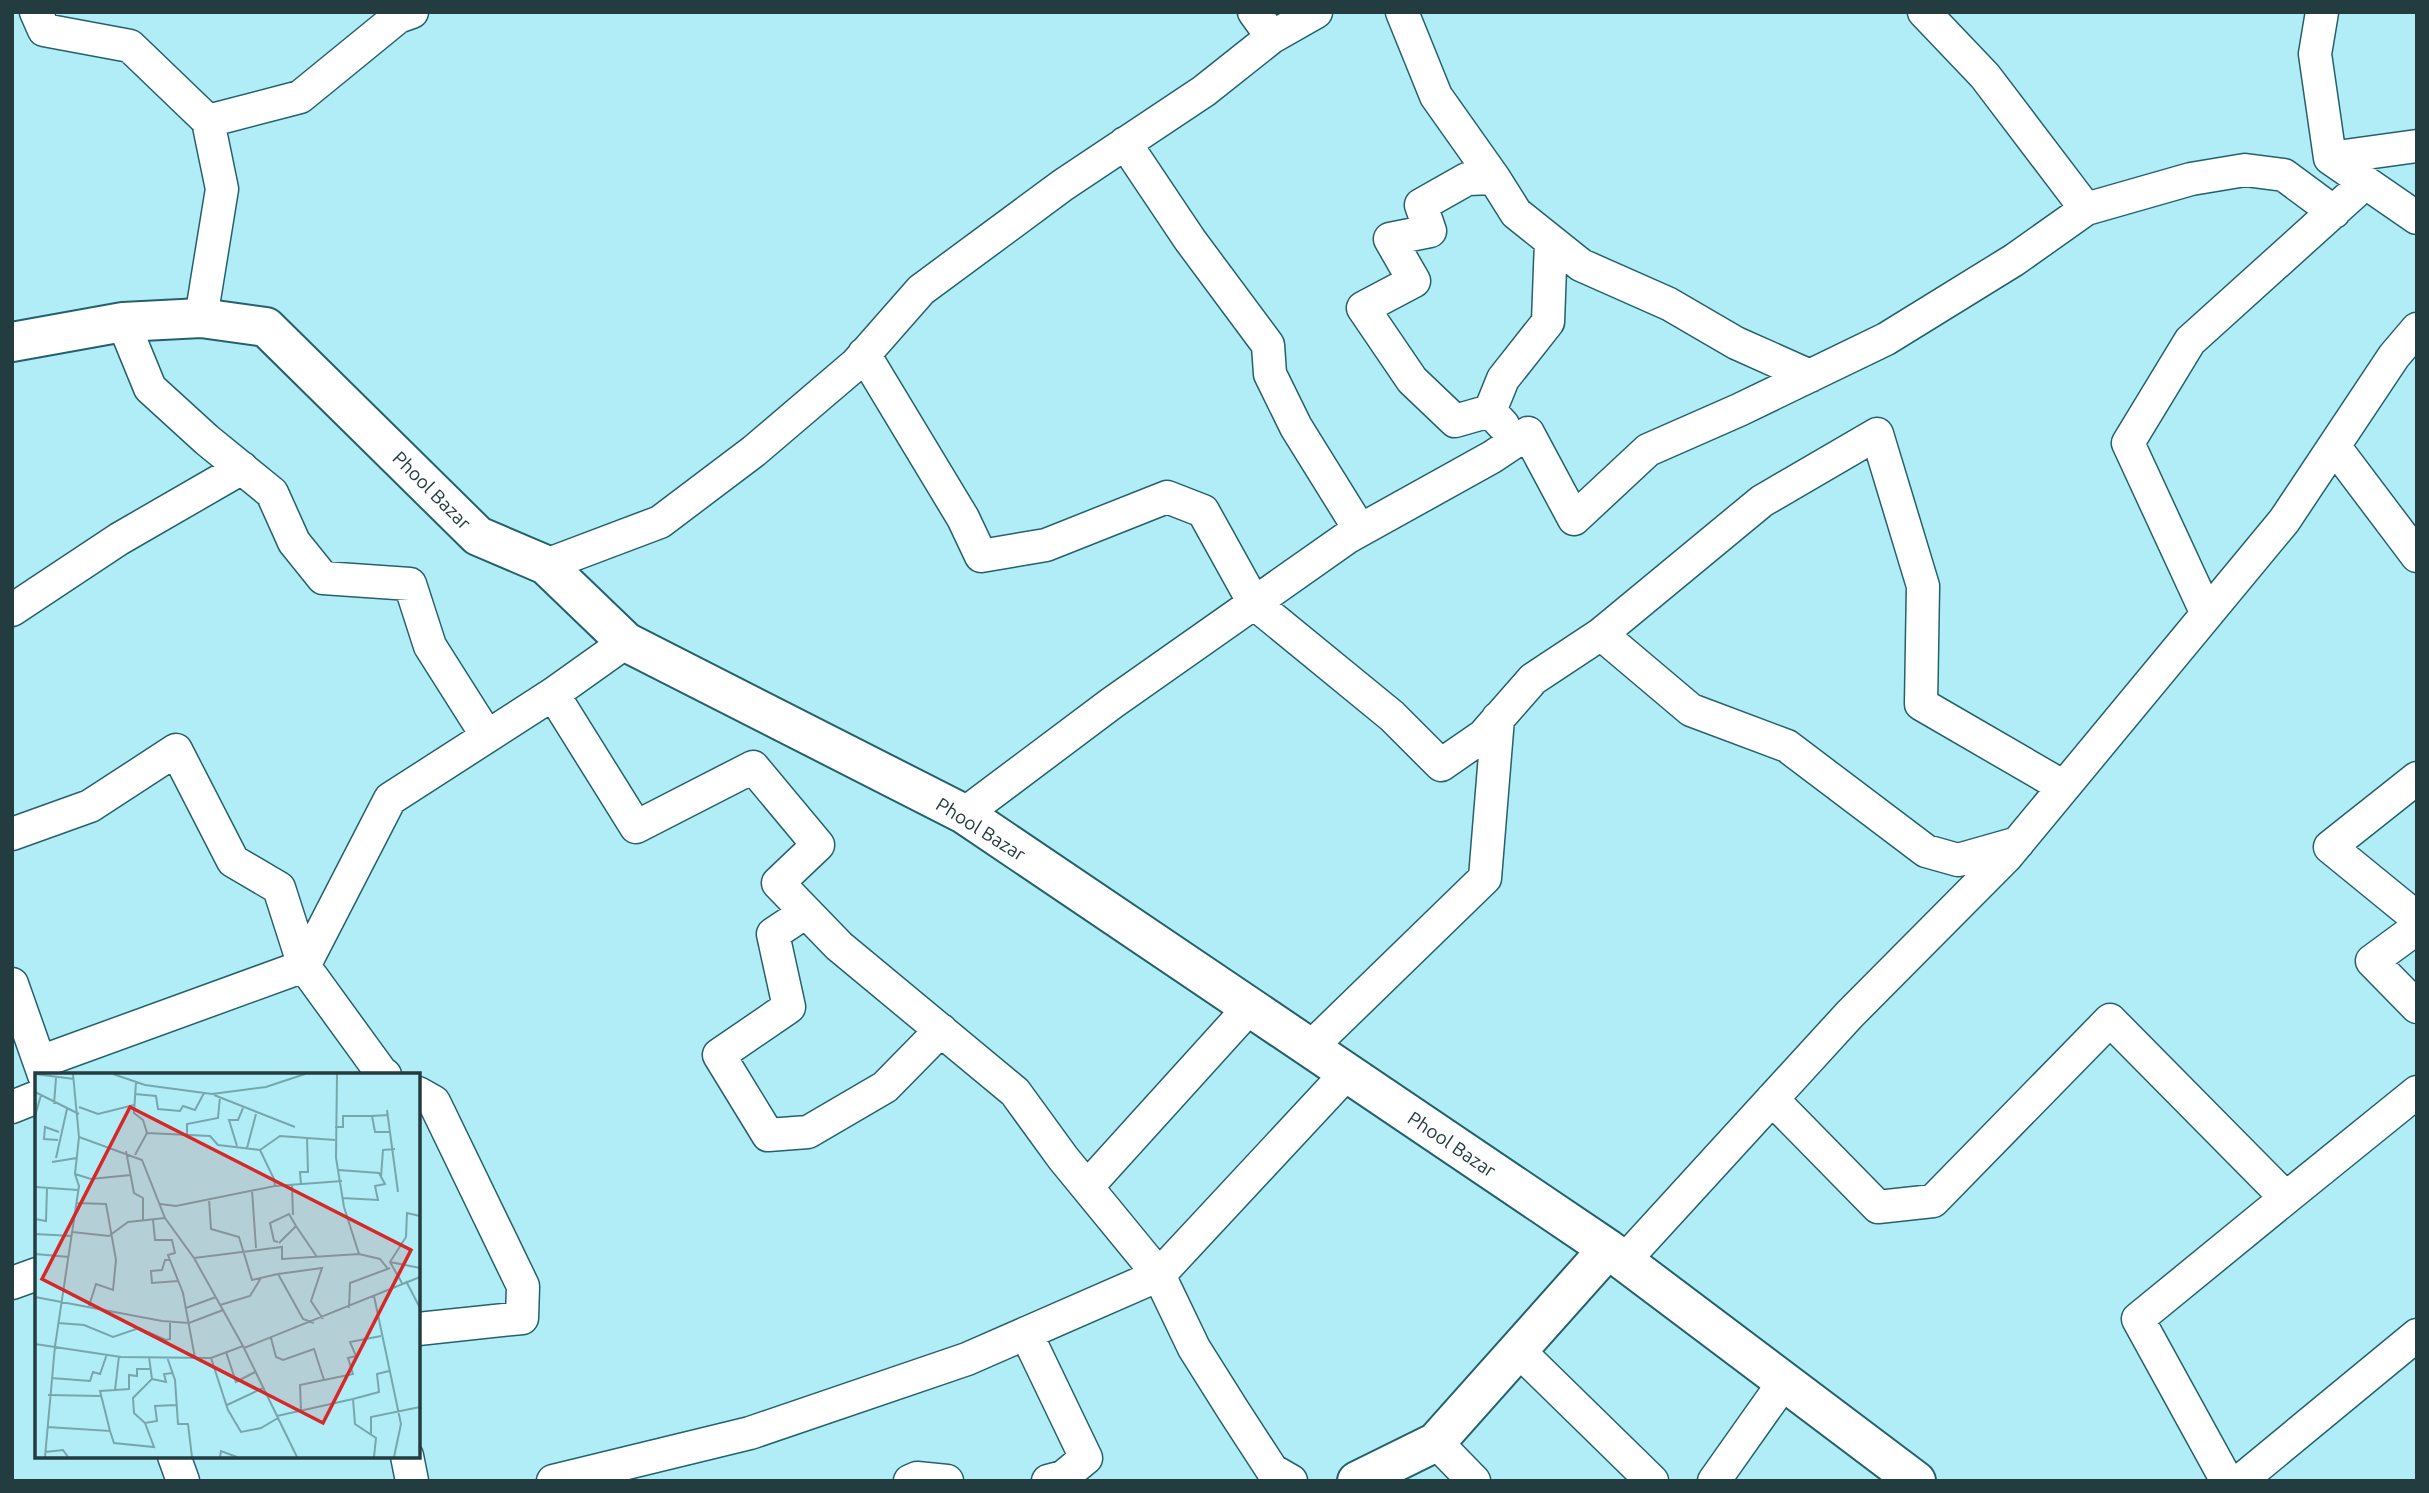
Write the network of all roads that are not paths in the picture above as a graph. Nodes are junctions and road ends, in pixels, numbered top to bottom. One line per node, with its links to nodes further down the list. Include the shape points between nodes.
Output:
1 (36, 12): 8 (street, via 44,30 130,46)
2 (412, 12): 8 (street, via 398,17 300,97)
3 (1316, 12): 7 (street)
4 (1402, 12): 12 (street, via 1436,96)
5 (1924, 12): 14 (street, via 1985,76)
6 (2322, 12): 11 (street, via 2315,54)
7 (1263, 24): 9 (street, via 1204,91)
8 (208, 121): 18 (street, via 222,189)
9 (1125, 143): 22 (street, via 921,290); 28 (street, via 1268,345 1270,374 1296,427)
10 (2417, 146): 11 (street)
11 (2330, 158): 13 (street)
12 (1494, 178): 17 (street, via 1516,213); 24 (street, via 1466,178 1421,205 1430,231 1390,239 1414,281 1363,308 1412,380 1455,421)
13 (2365, 183): 15 (street); 16 (street)
14 (2086, 209): 15 (street, via 2191,179 2245,170 2284,175); 23 (street, via 2014,260 1886,339)
15 (2334, 212): 33 (street, via 2190,341 2128,443)
16 (2417, 218)
17 (1551, 241): 23 (street, via 1581,265); 24 (street, via 1548,322 1503,379)
18 (201, 318): 19 (street, Phool Bazar); 30 (street, Phool Bazar, via 266,327 478,536)
19 (123, 322): 21 (street, Phool Bazar); 27 (street, via 150,388)
20 (2417, 329): 26 (street, via 2393,356)
21 (12, 342)
22 (864, 354): 30 (street, via 754,451 660,522); 31 (street, via 963,517 981,555 1046,545 1167,497 1203,511)
23 (1810, 376): 25 (street, via 1648,450 1574,519 1528,433)
24 (1490, 411): 25 (street)
25 (1518, 440): 28 (street)
26 (2334, 446): 29 (street); 33 (street, via 2284,521)
27 (242, 468): 32 (street, via 119,539); 38 (street, via 272,493 294,541 323,578 410,584 430,646)
28 (1360, 530): 31 (street)
29 (2417, 556)
30 (546, 565): 35 (street, Phool Bazar)
31 (1254, 603): 37 (street, via 1392,716 1441,765 1483,736); 41 (street)
32 (12, 610)
33 (2207, 614): 40 (street)
34 (1601, 634): 37 (street, via 1533,679); 40 (street, via 1762,501 1877,434 1923,586 1921,704); 43 (street, via 1691,710 1787,746 1926,851 1958,860)
35 (626, 642): 36 (street); 41 (street, Phool Bazar)
36 (553, 694): 38 (street); 44 (street, via 636,827 753,766 818,845 778,883)
37 (1499, 718): 52 (street, via 1485,878)
38 (487, 736): 47 (street, via 390,799)
39 (2417, 778): 45 (street, via 2330,847)
40 (2064, 787): 43 (street)
41 (964, 814): 49 (street, Phool Bazar)
42 (12, 834): 47 (street, via 90,806 176,750 233,861 279,888)
43 (2018, 843): 59 (street)
44 (806, 912): 51 (street, via 839,946); 51 (street, via 773,934 789,1007 719,1055 768,1135 808,1132 885,1087)
45 (2417, 918)
46 (2417, 928): 50 (street, via 2372,961)
47 (304, 966): 53 (street); 54 (street)
48 (12, 984): 53 (street)
49 (1250, 1007): 52 (street, Phool Bazar); 61 (street)
50 (2417, 1007)
51 (941, 1030): 61 (street, via 1015,1092)
52 (1310, 1048): 55 (street, Phool Bazar)
53 (42, 1069)
54 (382, 1073)
55 (1347, 1073): 63 (street, Phool Bazar); 65 (street)
56 (2417, 1092): 62 (street)
57 (420, 1094): 67 (street, via 434,1102 523,1286 522,1318)
58 (35, 1098): 60 (street)
59 (1772, 1099): 62 (street, via 1878,1207 1933,1201 2110,1020); 63 (street)
60 (12, 1107)
61 (1087, 1187): 65 (street)
62 (2286, 1198): 88 (street, via 2138,1319)
63 (1616, 1255): 70 (street); 71 (street, Phool Bazar)
64 (35, 1275): 66 (street)
65 (1159, 1275): 68 (street); 83 (street, via 1194,1348 1233,1410 1272,1470)
66 (12, 1283)
67 (420, 1329)
68 (1027, 1333): 75 (street); 79 (street, via 967,1359 750,1433)
69 (2417, 1335): 89 (street)
70 (1518, 1350): 72 (street); 86 (street)
71 (1784, 1382): 76 (street, Phool Bazar); 87 (street)
72 (1436, 1442): 84 (street); 85 (street)
73 (175, 1458): 77 (street)
74 (407, 1458): 78 (street)
75 (1091, 1469): 82 (street)
76 (1899, 1476)
77 (183, 1481)
78 (412, 1481)
79 (553, 1481)
80 (909, 1481): 81 (street)
81 (947, 1481)
82 (1048, 1481)
83 (1292, 1481)
84 (1357, 1481)
85 (1474, 1481)
86 (1653, 1481)
87 (1714, 1481)
88 (2228, 1481)
89 (2240, 1481)

